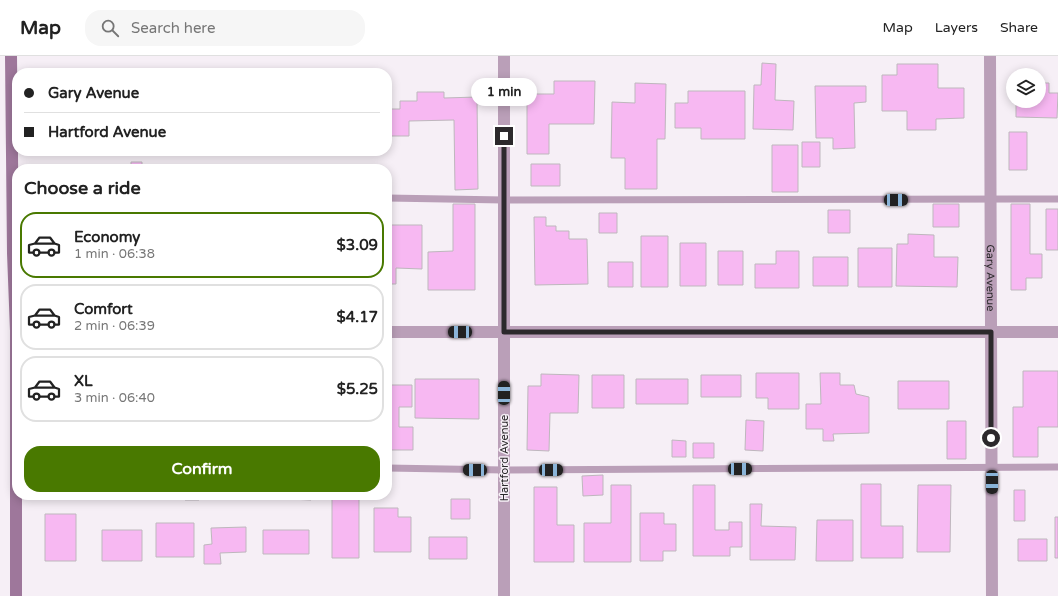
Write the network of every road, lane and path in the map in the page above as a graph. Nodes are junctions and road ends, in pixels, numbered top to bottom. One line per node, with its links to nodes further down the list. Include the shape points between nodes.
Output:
1 (11, 56): 4 (main road)
2 (504, 56): 7 (street, Hartford Avenue)
3 (990, 56): 8 (street, Gary Avenue)
4 (12, 102)
5 (392, 198): 7 (lane)
6 (1058, 199): 8 (lane)
7 (504, 200): 8 (lane); 10 (street, Hartford Avenue)
8 (990, 200): 11 (street, Gary Avenue)
9 (392, 332): 10 (street)
10 (504, 332): 11 (street); 16 (street, Hartford Avenue)
11 (991, 332): 12 (street); 15 (street, Gary Avenue)
12 (1058, 332)
13 (1058, 467): 15 (lane)
14 (392, 468): 16 (lane)
15 (991, 468): 16 (lane); 20 (street, Gary Avenue)
16 (504, 470): 19 (street, Hartford Avenue)
17 (16, 500): 18 (main road)
18 (16, 596)
19 (504, 596)
20 (992, 596)

